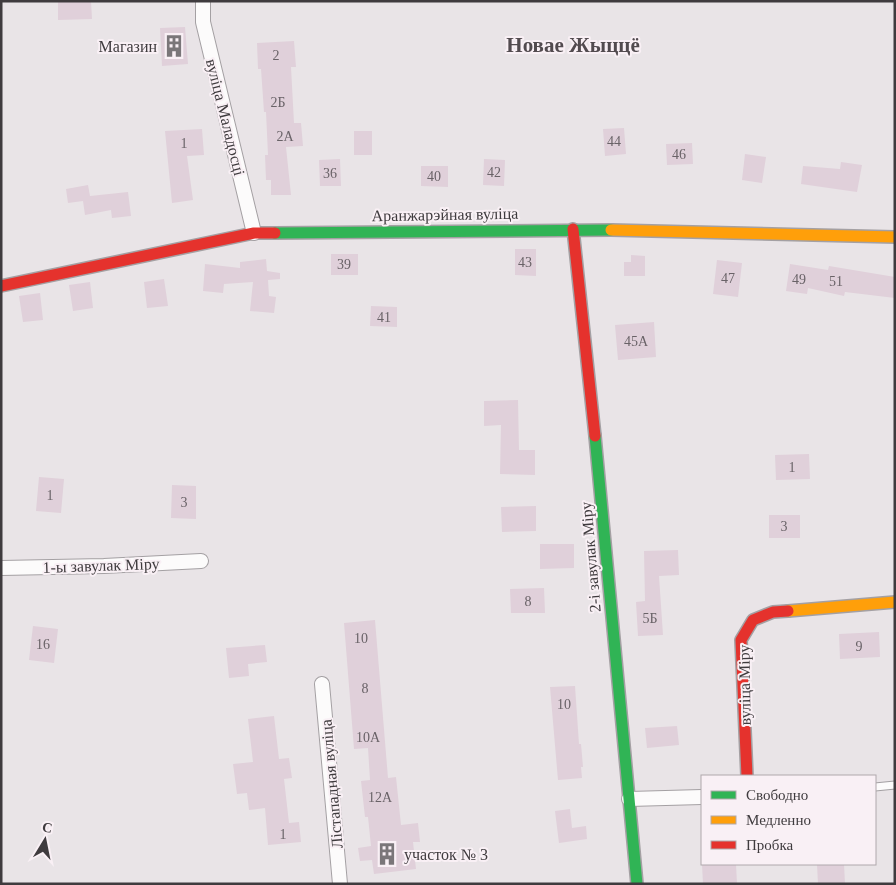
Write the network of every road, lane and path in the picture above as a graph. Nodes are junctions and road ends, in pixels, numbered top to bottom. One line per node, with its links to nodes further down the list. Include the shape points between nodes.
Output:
1 (203, 1): 3 (street, вуліца Маладосці, via 203,22)
2 (573, 229): 3 (street, Аранжарэйная вуліца); 4 (street, Аранжарэйная вуліца); 14 (street, 2-і завулак Міру)
3 (254, 233): 5 (street, Аранжарэйная вуліца)
4 (895, 238)
5 (1, 286)
6 (201, 561): 7 (street, 1-ы завулак Міру)
7 (1, 568)
8 (895, 602): 10 (street, вуліца Міру, via 772,612 753,620 741,640)
9 (322, 684): 15 (street, Лістападная вуліца)
10 (747, 775)
11 (895, 785): 12 (lane)
12 (876, 787)
13 (701, 797): 14 (street)
14 (629, 799): 16 (street, 2-і завулак Міру)
15 (340, 884)
16 (637, 884)

